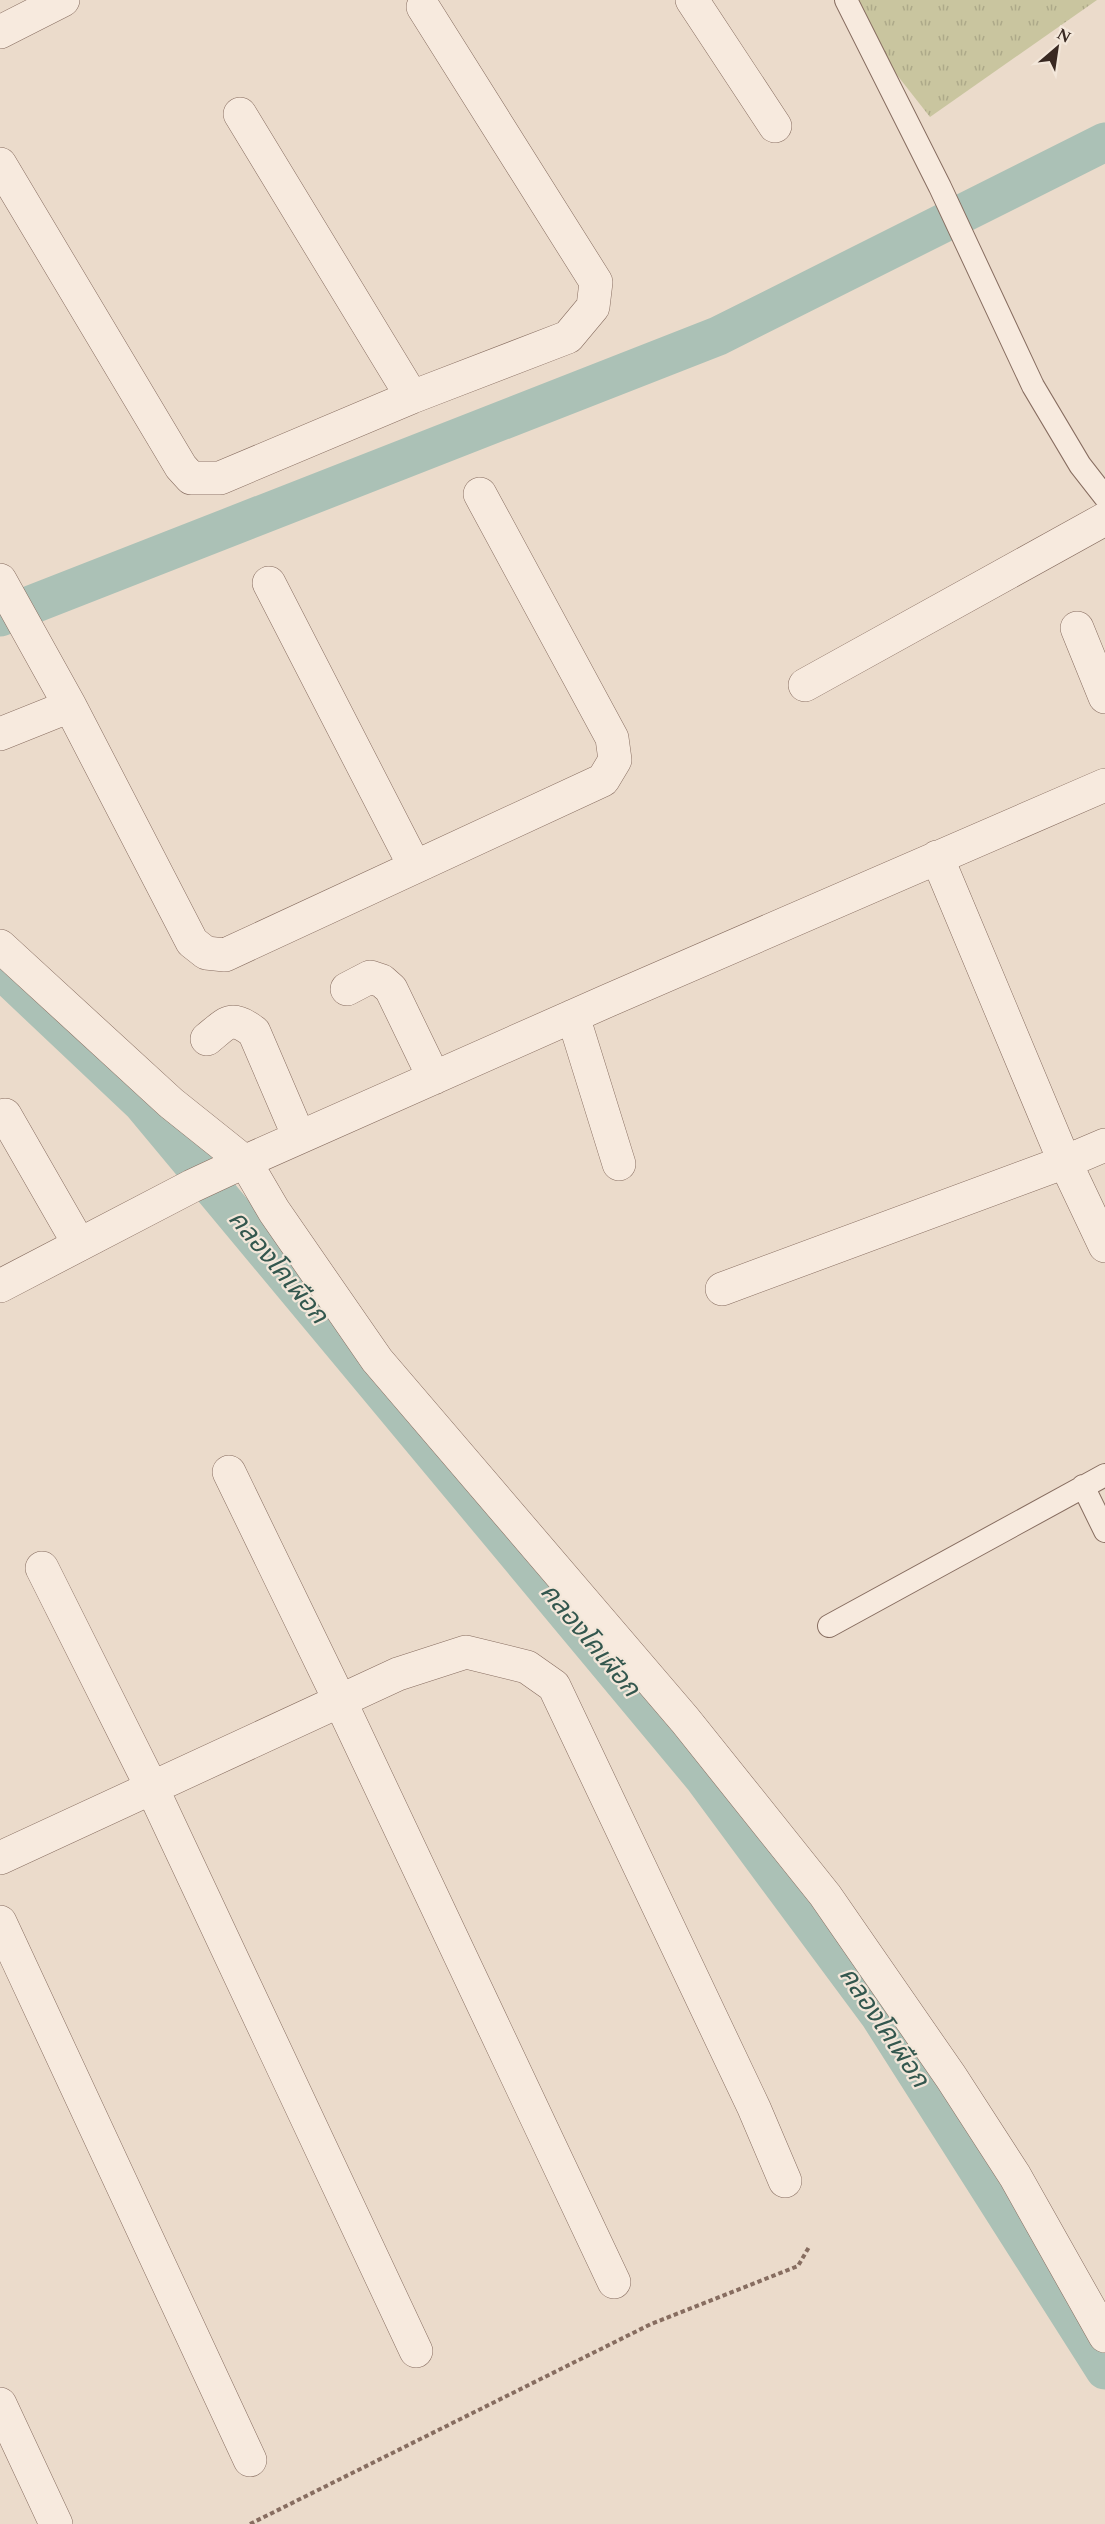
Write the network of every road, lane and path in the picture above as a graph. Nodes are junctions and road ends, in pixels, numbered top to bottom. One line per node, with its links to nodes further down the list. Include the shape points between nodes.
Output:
1 (63, 0): 5 (street)
2 (693, 0): 7 (street)
3 (846, 0): 11 (lane, via 940,187 1033,386 1080,465)
4 (423, 7): 9 (street, via 596,282 593,307 568,337)
5 (0, 32)
6 (240, 114): 9 (street)
7 (775, 126)
8 (0, 164): 9 (street, via 191,478 220,478)
9 (412, 397)
10 (480, 495): 22 (street, via 612,738 615,760 603,780)
11 (1105, 497)
12 (1105, 519): 16 (street)
13 (0, 580): 18 (street)
14 (269, 583): 22 (street)
15 (1077, 628): 17 (street)
16 (805, 685)
17 (1105, 697)
18 (70, 706): 19 (street); 22 (street, via 192,942 206,953 225,955)
19 (0, 734)
20 (1105, 785): 21 (street)
21 (937, 856): 25 (street); 31 (street)
22 (415, 867)
23 (0, 946): 33 (street)
24 (347, 989): 27 (street, via 370,976 391,989)
25 (573, 1016): 27 (street); 32 (street)
26 (207, 1039): 29 (street, via 228,1022 241,1022 254,1032)
27 (434, 1078): 29 (street)
28 (5, 1114): 34 (street)
29 (299, 1137): 33 (street)
30 (1105, 1145): 31 (street)
31 (1065, 1162): 35 (street); 37 (street)
32 (619, 1164)
33 (240, 1165): 34 (street); 51 (street, via 377,1360 685,1720 825,1895 1015,2176)
34 (79, 1245): 36 (street)
35 (1105, 1246)
36 (0, 1286)
37 (722, 1289)
38 (229, 1472): 44 (street)
39 (1105, 1474): 40 (lane)
40 (1083, 1486): 41 (lane); 43 (lane)
41 (1105, 1531)
42 (42, 1568): 45 (street)
43 (829, 1626)
44 (340, 1701): 45 (street); 48 (street, via 398,1674 466,1652 526,1667 554,1686); 50 (street)
45 (152, 1788): 46 (street); 52 (street)
46 (0, 1858)
47 (0, 1922): 54 (street)
48 (785, 2181)
49 (809, 2247): 56 (path, via 798,2266 651,2324)
50 (614, 2282)
51 (1105, 2336)
52 (416, 2352)
53 (0, 2404): 55 (street)
54 (250, 2460)
55 (56, 2524)
56 (250, 2524)

